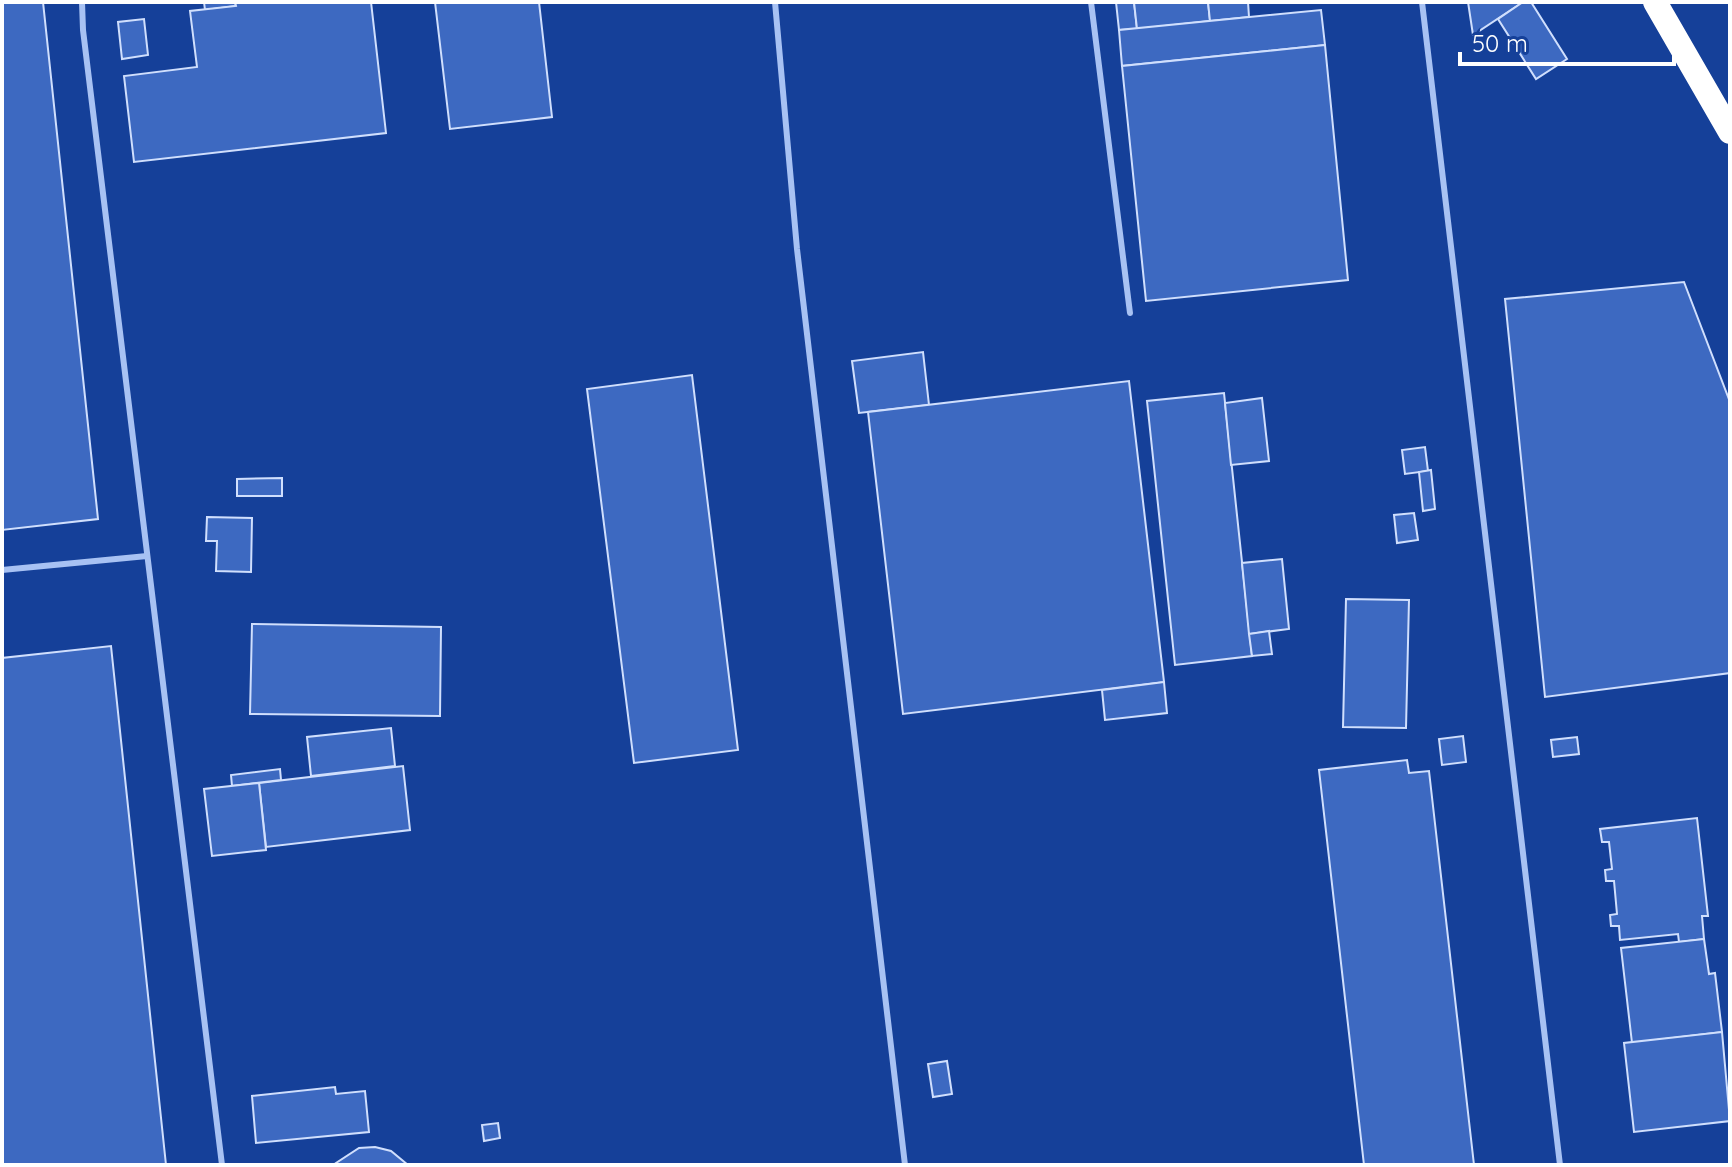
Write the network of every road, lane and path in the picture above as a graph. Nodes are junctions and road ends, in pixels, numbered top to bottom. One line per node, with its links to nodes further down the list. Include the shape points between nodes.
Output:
1 (82, 2): 8 (lane)
2 (775, 2): 11 (lane, via 797,249)
3 (1091, 2): 7 (lane)
4 (1422, 2): 12 (lane)
5 (1655, 2): 6 (highway)
6 (1730, 132)
7 (1130, 313)
8 (147, 556): 9 (lane); 10 (lane)
9 (2, 570)
10 (222, 1165)
11 (905, 1165)
12 (1560, 1165)

